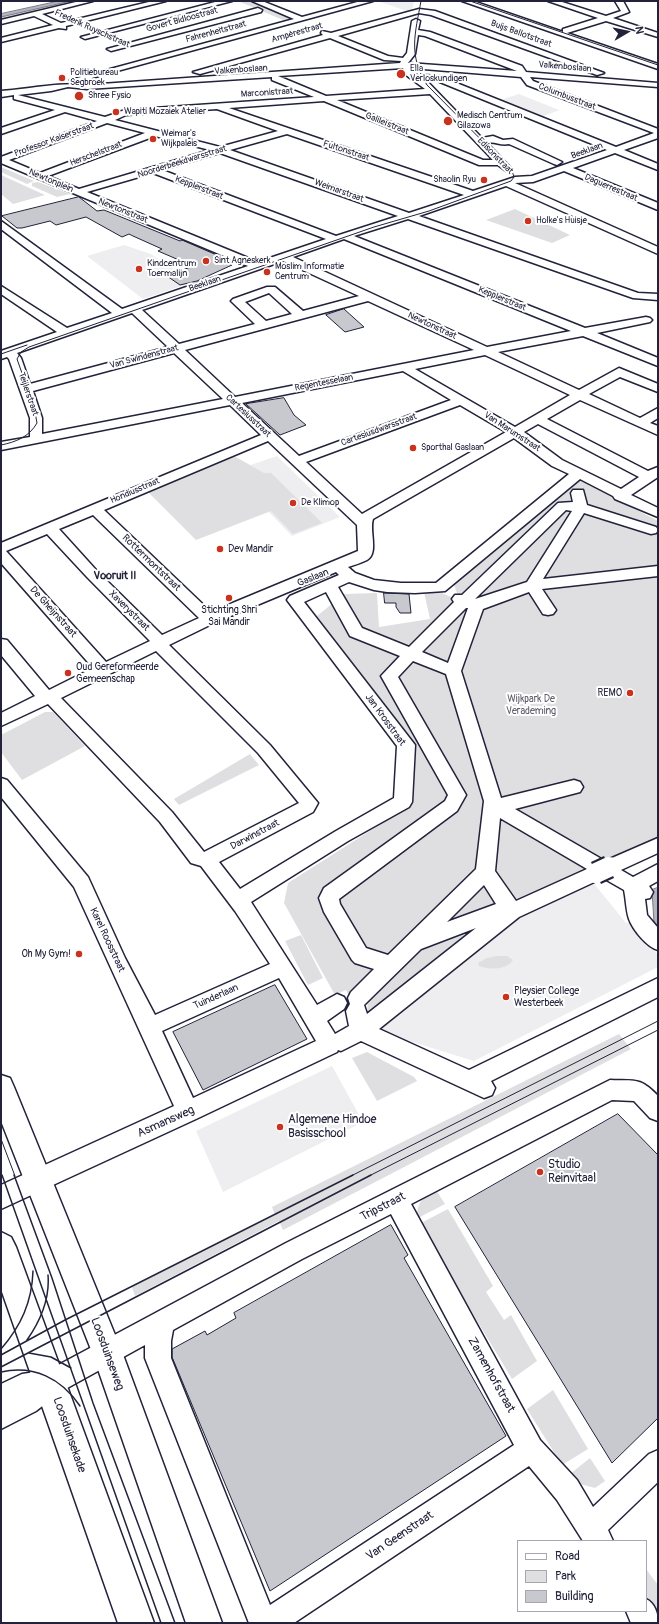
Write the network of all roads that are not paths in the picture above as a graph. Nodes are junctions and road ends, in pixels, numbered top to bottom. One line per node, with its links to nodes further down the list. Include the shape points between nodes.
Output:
1 (89, 1): 16 (street)
2 (162, 1): 20 (street)
3 (228, 1): 23 (street)
4 (256, 1): 12 (street)
5 (276, 1): 12 (street)
6 (369, 1): 18 (street, Fahrenheitstraat)
7 (420, 1): 15 (street)
8 (466, 1): 32 (street)
9 (478, 1): 21 (street)
10 (552, 1): 17 (street)
11 (619, 1): 17 (street, via 625,12)
12 (264, 4): 18 (street)
13 (246, 6): 14 (street)
14 (258, 10): 18 (street); 27 (street, Govert Bidloostraat)
15 (419, 11): 22 (street); 24 (street, Ampèrestraat); 37 (street, Buijs Ballotstraat, via 604,75)
16 (35, 14): 19 (street); 20 (street, Frederik Ruyschstraat)
17 (606, 19): 21 (street); 25 (street)
18 (295, 21): 24 (street); 28 (street, Fahrenheitstraat)
19 (1, 22)
20 (60, 26): 23 (street, Frederik Ruyschstraat); 26 (street)
21 (566, 31): 30 (street)
22 (414, 32): 29 (street); 34 (street, Columbusstraat, via 427,34 519,68)
23 (79, 34): 27 (street, Frederik Ruyschstraat)
24 (329, 34): 31 (street); 36 (street, Ampèrestraat)
25 (658, 35)
26 (1, 40)
27 (104, 46): 28 (street, Frederik Ruyschstraat)
28 (141, 62): 39 (street, Fahrenheitstraat, via 77,79 74,81)
29 (407, 62): 31 (street, Valkenboslaan); 33 (street, Edisonstraat); 33 (street); 33 (street, Edisonstraat); 35 (street, Valkenboslaan)
30 (658, 62)
31 (392, 63): 36 (street, Valkenboslaan)
32 (658, 67)
33 (424, 73): 34 (street, Valkenboslaan); 41 (street, Edisonstraat); 55 (street)
34 (525, 76): 37 (street, Valkenboslaan); 50 (street, Columbusstraat, via 530,83)
35 (275, 78): 36 (street, Valkenboslaan); 45 (street, Galileïstraat)
36 (193, 79): 39 (street, Valkenboslaan)
37 (610, 83): 38 (street, Valkenboslaan); 40 (street, Valkenboslaan)
38 (658, 85)
39 (76, 87): 43 (street); 44 (street)
40 (658, 88)
41 (431, 90): 45 (street, Marconistraat); 54 (street, Edisonstraat)
42 (3, 95): 43 (street)
43 (17, 95): 44 (street); 46 (street, Weimarstraat)
44 (27, 95): 46 (street, Weimarstraat)
45 (323, 99): 47 (street, Marconistraat); 59 (street, Galileïstraat, via 482,163)
46 (35, 100): 48 (street, Weimarstraat)
47 (219, 106): 49 (street, Marconistraat, via 125,113); 52 (street, Fultonstraat, via 223,110)
48 (65, 109): 49 (street, Weimarstraat); 51 (street)
49 (107, 120): 53 (street, Weimarstraat); 58 (street, Professor Kaiserstraat)
50 (656, 130): 55 (street, Beeklaan); 57 (street, Beeklaan)
51 (1, 131)
52 (286, 131): 56 (street, Noorderbeekdwarsstraat); 67 (street, Fultonstraat)
53 (154, 133): 56 (street, Weimarstraat); 63 (street, Herschelstraat)
54 (480, 141): 59 (street, Edisonstraat); 60 (street, Daguerrestraat, via 493,139)
55 (603, 145): 57 (street); 60 (street, Beeklaan)
56 (220, 150): 62 (street, Noorderbeekdwarsstraat); 69 (street, Weimarstraat)
57 (615, 150): 60 (street, Beeklaan); 61 (street)
58 (1, 160): 63 (street, Newtonplein)
59 (500, 162): 64 (street, Edisonstraat)
60 (557, 165): 64 (street, Beeklaan, via 522,174); 64 (street, Beeklaan, via 533,179); 68 (street, Daguerrestraat)
61 (658, 167)
62 (153, 170): 66 (street, Noorderbeekdwarsstraat); 71 (street, Kepplerstraat)
63 (39, 176): 66 (street, Newtonplein)
64 (518, 179): 65 (street, Beeklaan)
65 (507, 183): 67 (street, Beeklaan); 72 (street)
66 (78, 192): 74 (street, Newtonstraat)
67 (470, 196): 69 (street, Beeklaan, via 457,204 426,215)
68 (658, 207)
69 (409, 216): 71 (street, Beeklaan); 78 (street, Weimarstraat)
70 (1, 224): 80 (street)
71 (340, 237): 73 (street, Beeklaan); 84 (street, Kepplerstraat)
72 (658, 251)
73 (283, 257): 74 (street, Beeklaan); 77 (street, Newtonstraat)
74 (257, 266): 79 (street, Beeklaan)
75 (1, 289): 85 (street)
76 (658, 296): 78 (street)
77 (369, 297): 81 (street, Van Swindenstraat); 87 (street, Newtonstraat)
78 (635, 306): 82 (street); 84 (street, Regentesselaan)
79 (134, 309): 80 (street, Beeklaan); 88 (street, Cartesiusstraat)
80 (121, 314): 85 (street, Beeklaan)
81 (300, 315): 83 (street, Van Swindenstraat); 83 (street, via 272,289 237,301)
82 (652, 320): 86 (street, Regentesselaan)
83 (263, 325): 88 (street, Van Swindenstraat)
84 (568, 326): 86 (street, Kepplerstraat); 87 (street, Regentesselaan)
85 (66, 333): 90 (street, Beeklaan)
86 (584, 333): 89 (street, Regentesselaan); 91 (street, Kepplerstraat)
87 (471, 344): 89 (street, Newtonstraat); 96 (street, Regentesselaan)
88 (176, 348): 94 (street, Van Swindenstraat); 96 (street, Cartesiusstraat)
89 (487, 352): 92 (street, Regentesselaan); 95 (street, Newtonstraat)
90 (5, 354): 94 (street, Teijlerstraat, via 15,358)
91 (658, 362)
92 (404, 367): 96 (street, Regentesselaan); 97 (street, Van Marumstraat)
93 (658, 388): 95 (street, via 619,372)
94 (26, 389): 103 (street, Teijlerstraat, via 36,418)
95 (581, 395): 99 (street); 100 (street, Newtonstraat)
96 (227, 397): 103 (street, Regentesselaan); 105 (street, Cartesiusstraat)
97 (461, 400): 102 (street, Van Marumstraat); 107 (street, Cartesiusdwarsstraat)
98 (658, 412): 100 (street)
99 (538, 419): 102 (street); 108 (street)
100 (641, 423): 101 (street, Newtonstraat)
101 (658, 431)
102 (515, 432): 109 (street, Van Marumstraat, via 557,463); 113 (street, via 367,517)
103 (36, 433): 104 (street, Regentesselaan); 106 (street, Regentesselaan)
104 (1, 435)
105 (269, 436): 107 (street, Cartesiusstraat); 111 (street, Hondiusstraat)
106 (1, 446)
107 (297, 461): 113 (street, Cartesiusstraat)
108 (654, 474): 110 (street)
109 (576, 486): 110 (street, Van Marumstraat); 115 (street); 115 (street, via 647,523); 121 (street); 122 (street); 123 (street, via 563,506)
110 (620, 496): 112 (street)
111 (94, 508): 114 (street, Hondiusstraat); 125 (street, Rottermontstraat)
112 (658, 513)
113 (363, 523): 119 (street, Gaslaan, via 365,553)
114 (49, 527): 116 (street, Hondiusstraat); 126 (street, Xaverystraat)
115 (655, 536)
116 (1, 548)
117 (1, 554): 129 (street, De Gheijnstraat)
118 (658, 571): 121 (street)
119 (344, 572): 120 (street, Jan Krosstraat); 122 (street, via 383,587); 125 (street, Gaslaan)
120 (329, 585): 128 (street, via 356,632); 137 (street, Jan Krosstraat, via 295,600 363,683 406,745 403,802)
121 (532, 585): 123 (street); 124 (street)
122 (442, 587): 123 (street)
123 (464, 601): 128 (street); 130 (street)
124 (548, 610)
125 (209, 618): 126 (street, Gaslaan)
126 (159, 643): 129 (street, Gaslaan); 138 (street, Darwinstraat, via 264,749 309,803 308,807)
127 (1, 644): 131 (street)
128 (410, 654): 130 (street); 137 (street, via 389,676 452,785 456,798 451,806)
129 (104, 670): 131 (street, Gaslaan)
130 (452, 671): 135 (street)
131 (48, 697): 132 (street, Gaslaan); 138 (street, via 166,817 198,858)
132 (1, 720)
133 (1, 785): 151 (street, Karel Roosstraat, via 81,882)
134 (574, 787): 135 (street)
135 (495, 804): 139 (street); 141 (street)
136 (658, 845): 143 (street)
137 (356, 850): 142 (street, Jan Krosstraat); 147 (street, via 331,894 330,901 359,954)
138 (207, 860): 142 (street)
139 (485, 872): 143 (street); 145 (street)
140 (658, 872): 141 (street)
141 (638, 889): 144 (street, via 638,918)
142 (238, 900): 146 (street)
143 (511, 909): 145 (street); 149 (street)
144 (658, 942)
145 (413, 943): 147 (street)
146 (281, 965): 150 (street); 151 (street, Tuinderlaan)
147 (391, 966): 149 (street)
148 (658, 987): 149 (street, via 476,1085)
149 (353, 1011): 150 (street); 152 (street, Asmansweg)
150 (314, 1019): 152 (street)
151 (150, 1027): 155 (street, Karel Roosstraat)
152 (335, 1043): 155 (street, Asmansweg)
153 (1, 1087): 156 (main road, Loosduinseweg)
154 (658, 1111): 158 (street, Tripstraat, via 639,1091 610,1090)
155 (188, 1112): 156 (street, Asmansweg)
156 (38, 1180): 157 (street, Asmansweg); 161 (main road, Loosduinseweg)
157 (1, 1197)
158 (396, 1200): 160 (street, Tripstraat, via 294,1251); 165 (street, Zamenhofstraat)
159 (1, 1247): 162 (main road, Loosduinsekade)
160 (163, 1322): 161 (street, Tripstraat); 171 (street, via 158,1341 158,1358)
161 (107, 1352): 162 (street, Tripstraat); 170 (main road, Loosduinseweg)
162 (51, 1383): 163 (street, via 22,1387); 164 (street, via 27,1402); 169 (main road, Loosduinsekade)
163 (1, 1398)
164 (1, 1416)
165 (531, 1449): 167 (street, Zamenhofstraat, via 567,1490); 172 (street, Van Geenstraat)
166 (658, 1463): 167 (street)
167 (595, 1535)
168 (641, 1612): 173 (street)
169 (136, 1623)
170 (204, 1623)
171 (263, 1623)
172 (268, 1623)
173 (647, 1623)

